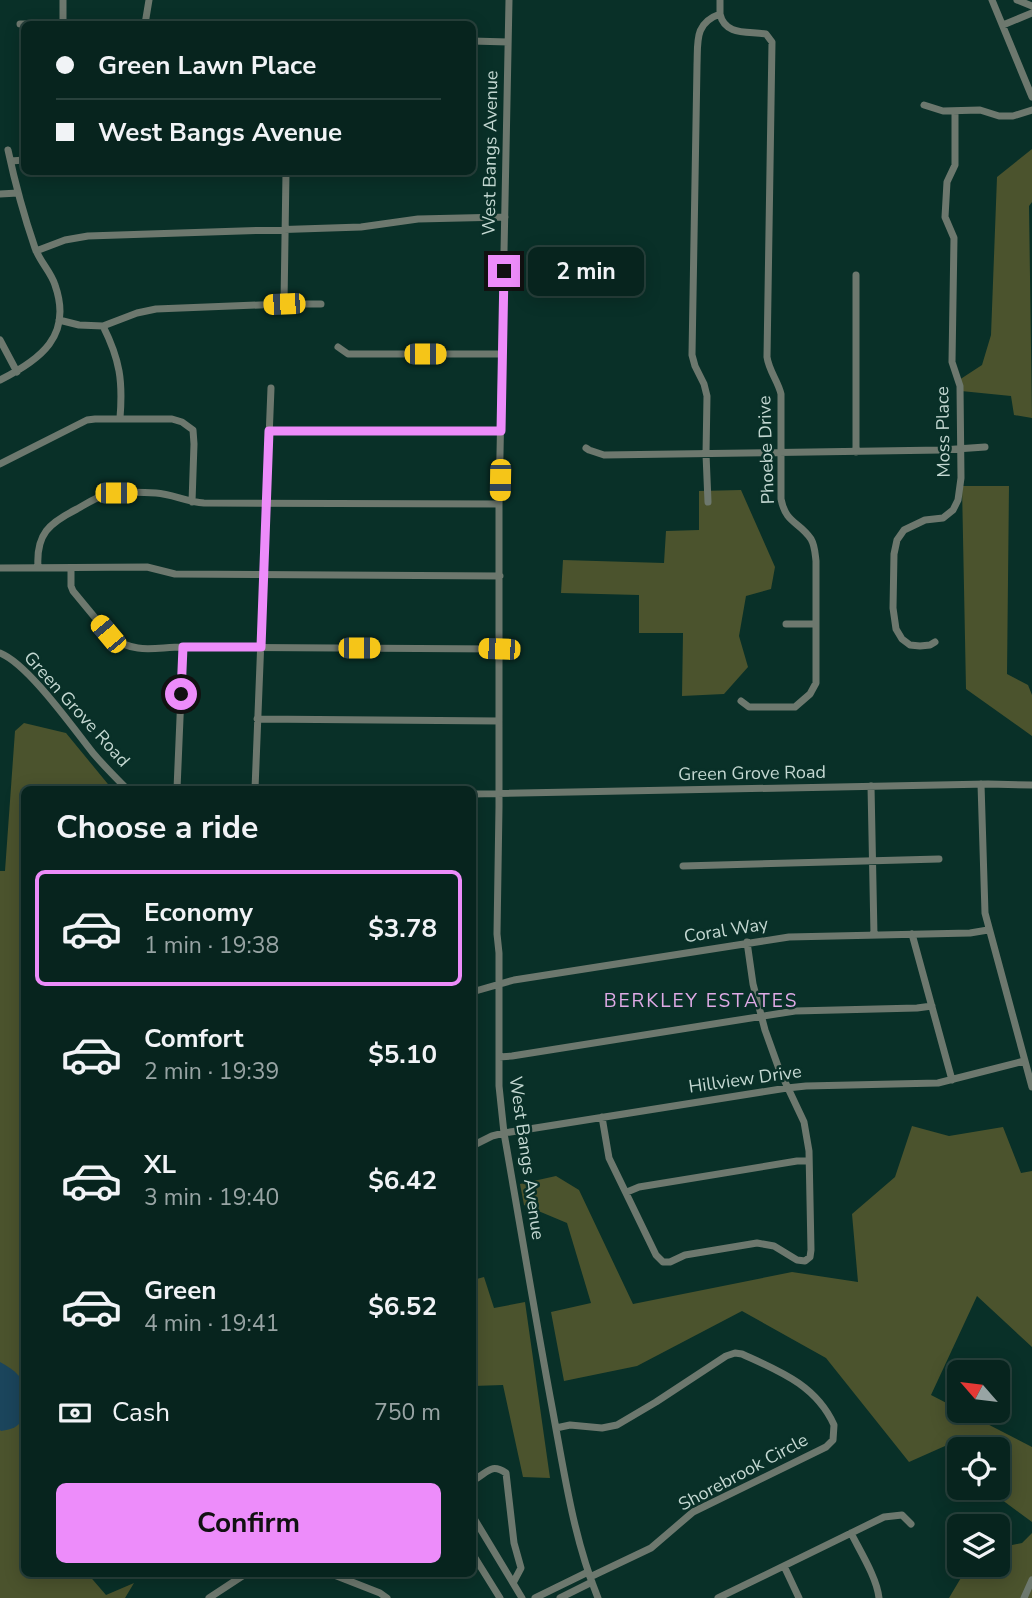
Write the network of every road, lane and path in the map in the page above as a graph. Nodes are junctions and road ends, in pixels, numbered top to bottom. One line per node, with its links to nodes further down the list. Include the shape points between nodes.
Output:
1 (64, 0): 10 (street)
2 (149, 0): 11 (street)
3 (509, 0): 14 (street, West Bangs Avenue)
4 (720, 0): 8 (street)
5 (992, 0): 12 (street)
6 (1017, 0): 7 (street)
7 (1032, 6)
8 (720, 13): 45 (street, Phoebe Drive, via 734,31 768,35 772,42 767,357 780,387); 47 (street, via 702,25 698,40 692,355 707,396)
9 (1032, 13): 12 (street)
10 (63, 21)
11 (146, 21)
12 (1003, 25): 15 (street)
13 (476, 41): 14 (street)
14 (508, 42): 25 (street, West Bangs Avenue)
15 (1032, 97)
16 (924, 104): 18 (street)
17 (1032, 110): 18 (street, via 1008,116 980,110)
18 (955, 112): 44 (street, Moss Place, via 954,165 947,182 945,217 954,238 952,362 960,386)
19 (9, 149): 21 (street)
20 (21, 160): 21 (street)
21 (11, 161): 23 (street)
22 (286, 175): 26 (street)
23 (18, 193): 24 (street); 27 (street)
24 (0, 194)
25 (505, 216): 26 (street); 35 (street, West Bangs Avenue)
26 (285, 229): 27 (street, via 88,236); 29 (street)
27 (36, 251): 31 (street, via 56,287)
28 (856, 275): 46 (street)
29 (284, 304): 30 (street); 32 (street, via 156,309)
30 (321, 304)
31 (59, 320): 32 (street); 36 (street, via 45,350)
32 (103, 326): 39 (street, via 119,365)
33 (0, 340): 36 (street)
34 (338, 348): 35 (street, via 348,354)
35 (502, 354): 41 (street, West Bangs Avenue)
36 (17, 372): 37 (street)
37 (0, 380)
38 (271, 388): 40 (street)
39 (120, 418): 48 (street, via 81,422); 49 (street, via 172,419 193,430)
40 (269, 431): 41 (street); 51 (street)
41 (501, 431): 52 (street, West Bangs Avenue)
42 (985, 447): 44 (street)
43 (586, 448): 47 (street, via 604,454)
44 (961, 449): 46 (street); 60 (street, Moss Place, via 961,478 953,510 943,518 904,530 894,554 896,629 910,645)
45 (781, 452): 46 (street); 47 (street); 59 (street, Phoebe Drive, via 783,509 815,547)
46 (856, 452)
47 (706, 453): 50 (street)
48 (0, 464)
49 (192, 502): 51 (street); 53 (street, via 156,493 101,496 48,527 38,548)
50 (708, 502)
51 (266, 503): 52 (street); 56 (street)
52 (499, 504): 57 (street, West Bangs Avenue)
53 (38, 567): 54 (street); 55 (street)
54 (0, 568)
55 (71, 568): 56 (street); 61 (street, via 73,592 108,634 143,650)
56 (263, 575): 57 (street); 62 (street)
57 (500, 576): 63 (street, West Bangs Avenue)
58 (786, 624): 59 (street)
59 (816, 624): 65 (street, Phoebe Drive, via 816,683 806,700 790,708 748,707)
60 (935, 642)
61 (183, 647): 62 (street); 71 (street)
62 (261, 647): 63 (street); 66 (street)
63 (499, 649): 67 (street, West Bangs Avenue)
64 (0, 653): 70 (street, Green Grove Road, via 25,672)
65 (741, 701)
66 (257, 719): 67 (street); 72 (street)
67 (499, 721): 74 (street, West Bangs Avenue)
68 (981, 784): 69 (street, Green Grove Road); 73 (street, Green Grove Road); 79 (street)
69 (1032, 785)
70 (124, 786)
71 (177, 786)
72 (255, 786)
73 (871, 786): 74 (street, Green Grove Road); 77 (street)
74 (499, 793): 75 (street, Green Grove Road); 83 (street, West Bangs Avenue)
75 (476, 794)
76 (939, 859): 77 (street)
77 (873, 860): 78 (street); 81 (street)
78 (683, 866)
79 (988, 930): 80 (street, Coral Way); 88 (street)
80 (912, 934): 81 (street, Coral Way); 85 (street)
81 (874, 935): 82 (street, Coral Way)
82 (747, 942): 83 (street, Coral Way); 86 (street)
83 (499, 984): 84 (street, Coral Way); 87 (street, West Bangs Avenue)
84 (476, 991)
85 (932, 1006): 86 (street); 89 (street)
86 (761, 1016): 87 (street); 91 (street)
87 (499, 1056): 93 (street, West Bangs Avenue)
88 (1024, 1061): 89 (street, Hillview Drive); 90 (street)
89 (952, 1080): 91 (street, Hillview Drive)
90 (1032, 1087)
91 (787, 1088): 92 (street, Hillview Drive); 95 (street, via 804,1122)
92 (602, 1117): 93 (street, Hillview Drive); 96 (street, via 608,1154)
93 (504, 1133): 94 (street, Hillview Drive); 97 (street, West Bangs Avenue)
94 (476, 1144)
95 (809, 1161): 96 (street); 96 (street, via 811,1250 805,1261 757,1243 663,1262)
96 (627, 1192)
97 (556, 1428): 106 (street, West Bangs Avenue); 106 (street, Shorebrook Circle, via 617,1425 735,1353 802,1384 834,1425 827,1447 693,1512 651,1548)
98 (476, 1478): 108 (street, via 493,1467 506,1473 521,1568)
99 (476, 1522): 108 (street)
100 (911, 1524): 101 (street, via 902,1516 884,1517)
101 (851, 1533): 103 (street); 120 (street)
102 (476, 1559): 113 (street)
103 (784, 1566): 118 (street); 119 (street)
104 (241, 1577): 109 (street)
105 (339, 1577): 112 (street)
106 (590, 1577): 115 (street); 116 (street); 117 (street, West Bangs Avenue)
107 (1032, 1580): 121 (street)
108 (513, 1583): 114 (street)
109 (223, 1589): 110 (street); 111 (street)
110 (209, 1598)
111 (229, 1598)
112 (387, 1598)
113 (500, 1598)
114 (522, 1598)
115 (535, 1598)
116 (560, 1598)
117 (598, 1598)
118 (718, 1598)
119 (799, 1598)
120 (879, 1598)
121 (1024, 1598)

